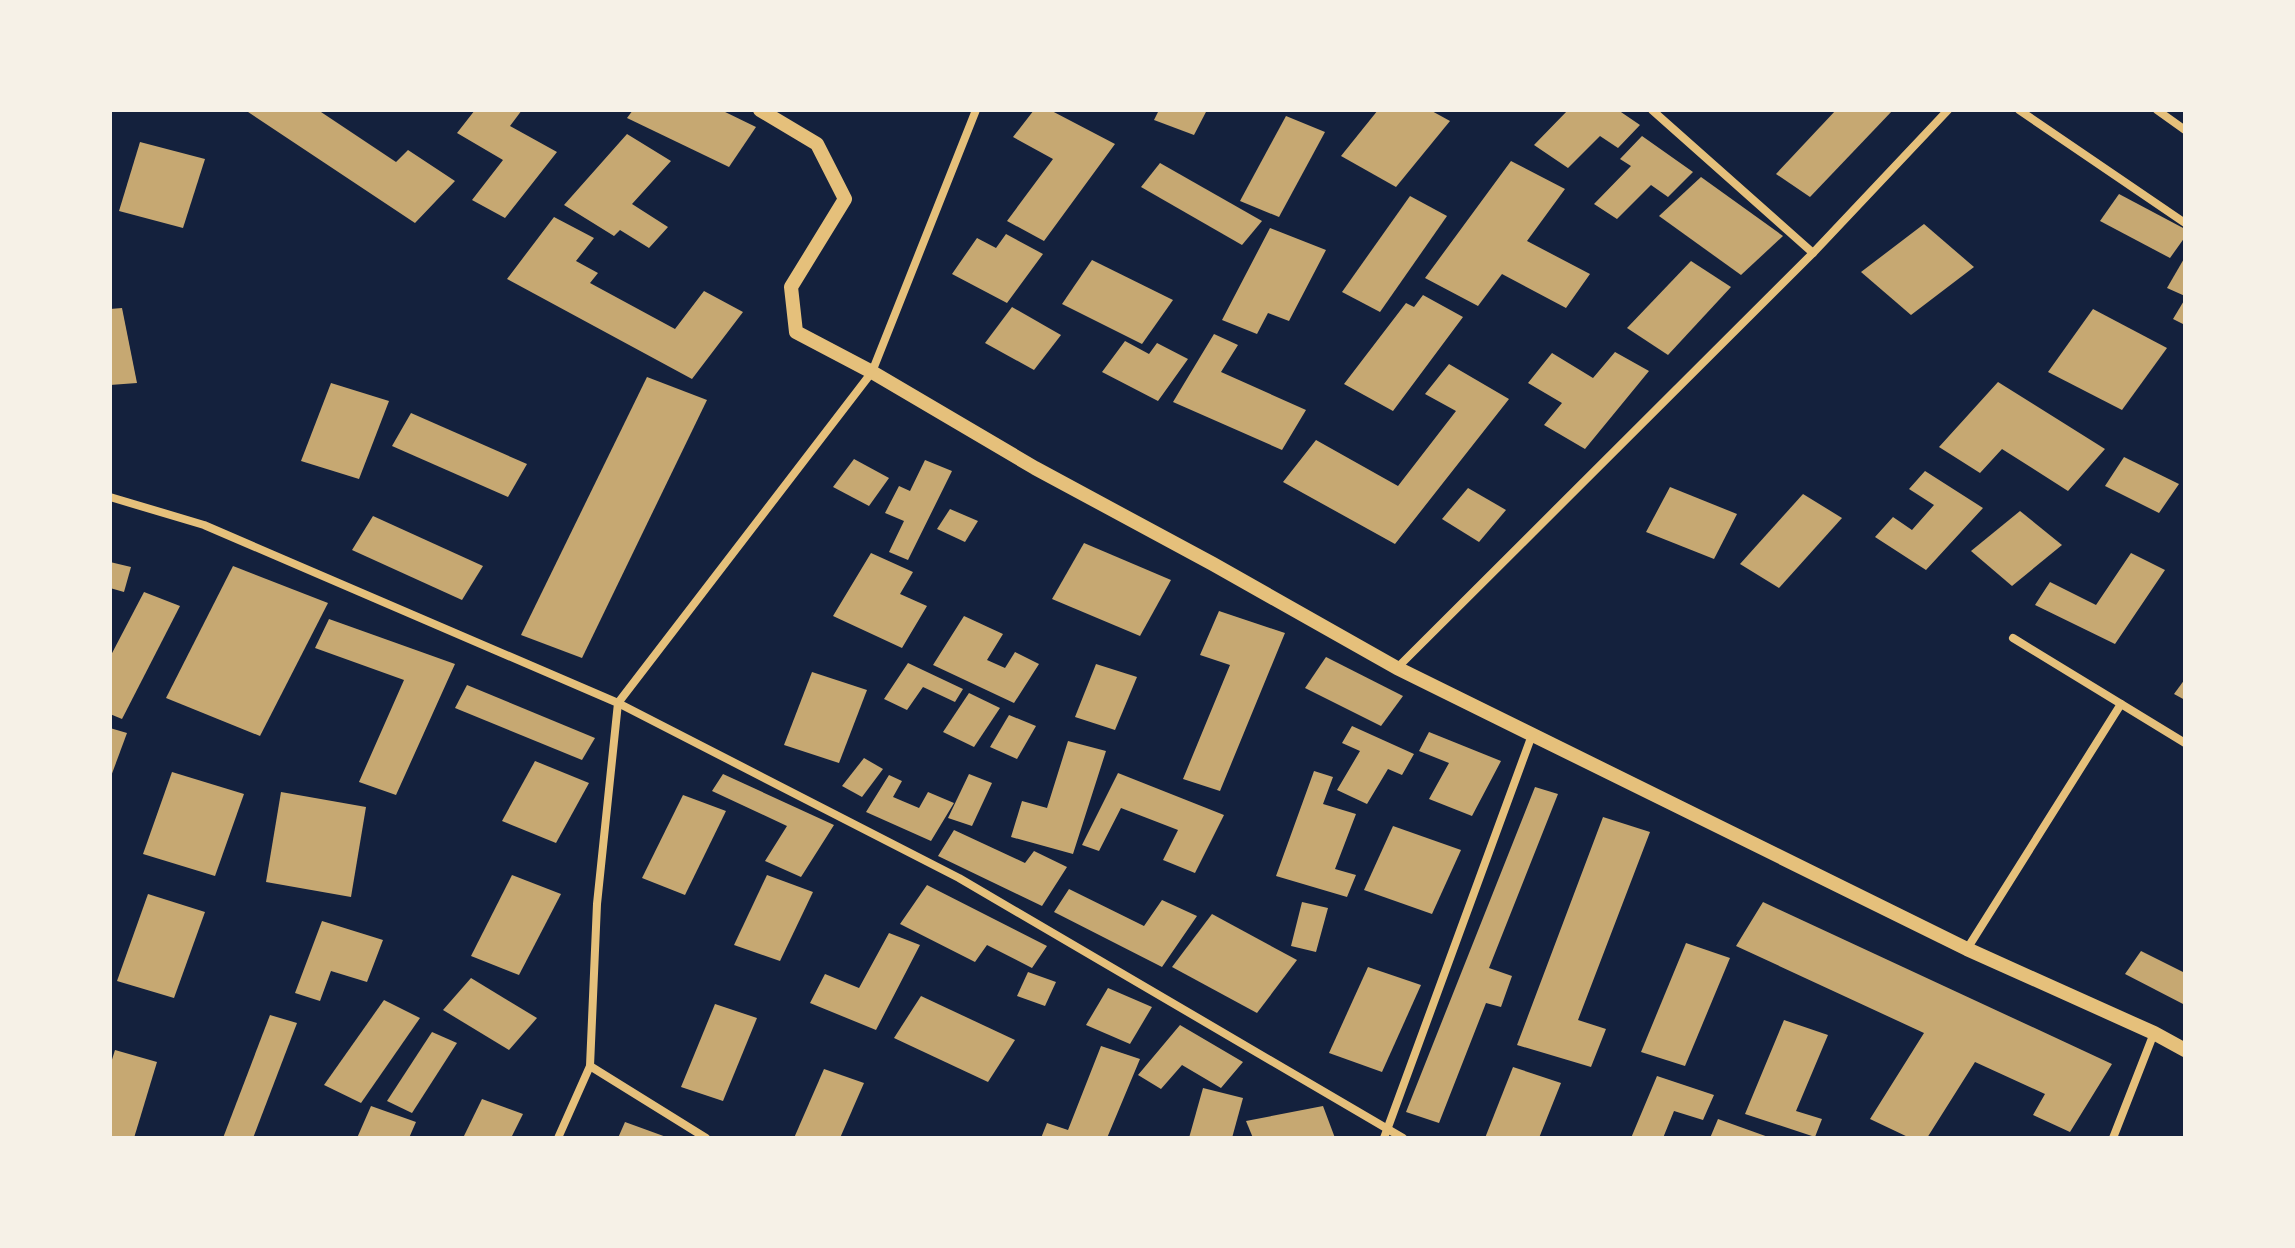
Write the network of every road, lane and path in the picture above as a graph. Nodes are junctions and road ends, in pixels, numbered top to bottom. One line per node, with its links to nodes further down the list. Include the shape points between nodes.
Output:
1 (760, 110): 10 (street, via 817,144 845,199 791,287 796,332)
2 (976, 110): 10 (street)
3 (1652, 110): 9 (street)
4 (1948, 110): 9 (street)
5 (2019, 110): 8 (street)
6 (2157, 110): 7 (street)
7 (2185, 130)
8 (2185, 223)
9 (1813, 253): 13 (street)
10 (872, 372): 13 (street); 14 (street)
11 (110, 497): 14 (street, via 204,525)
12 (2013, 638): 15 (street)
13 (1397, 668): 16 (street)
14 (618, 703): 21 (street, via 597,904); 22 (street, via 959,878)
15 (2121, 704): 17 (street); 18 (street)
16 (1532, 735): 18 (street); 22 (street)
17 (2185, 743)
18 (1967, 949): 19 (street)
19 (2154, 1033): 20 (street); 26 (street)
20 (2185, 1050)
21 (590, 1066): 23 (street); 24 (street)
22 (1386, 1134): 25 (street)
23 (558, 1138)
24 (706, 1138)
25 (1403, 1138)
26 (2113, 1138)

